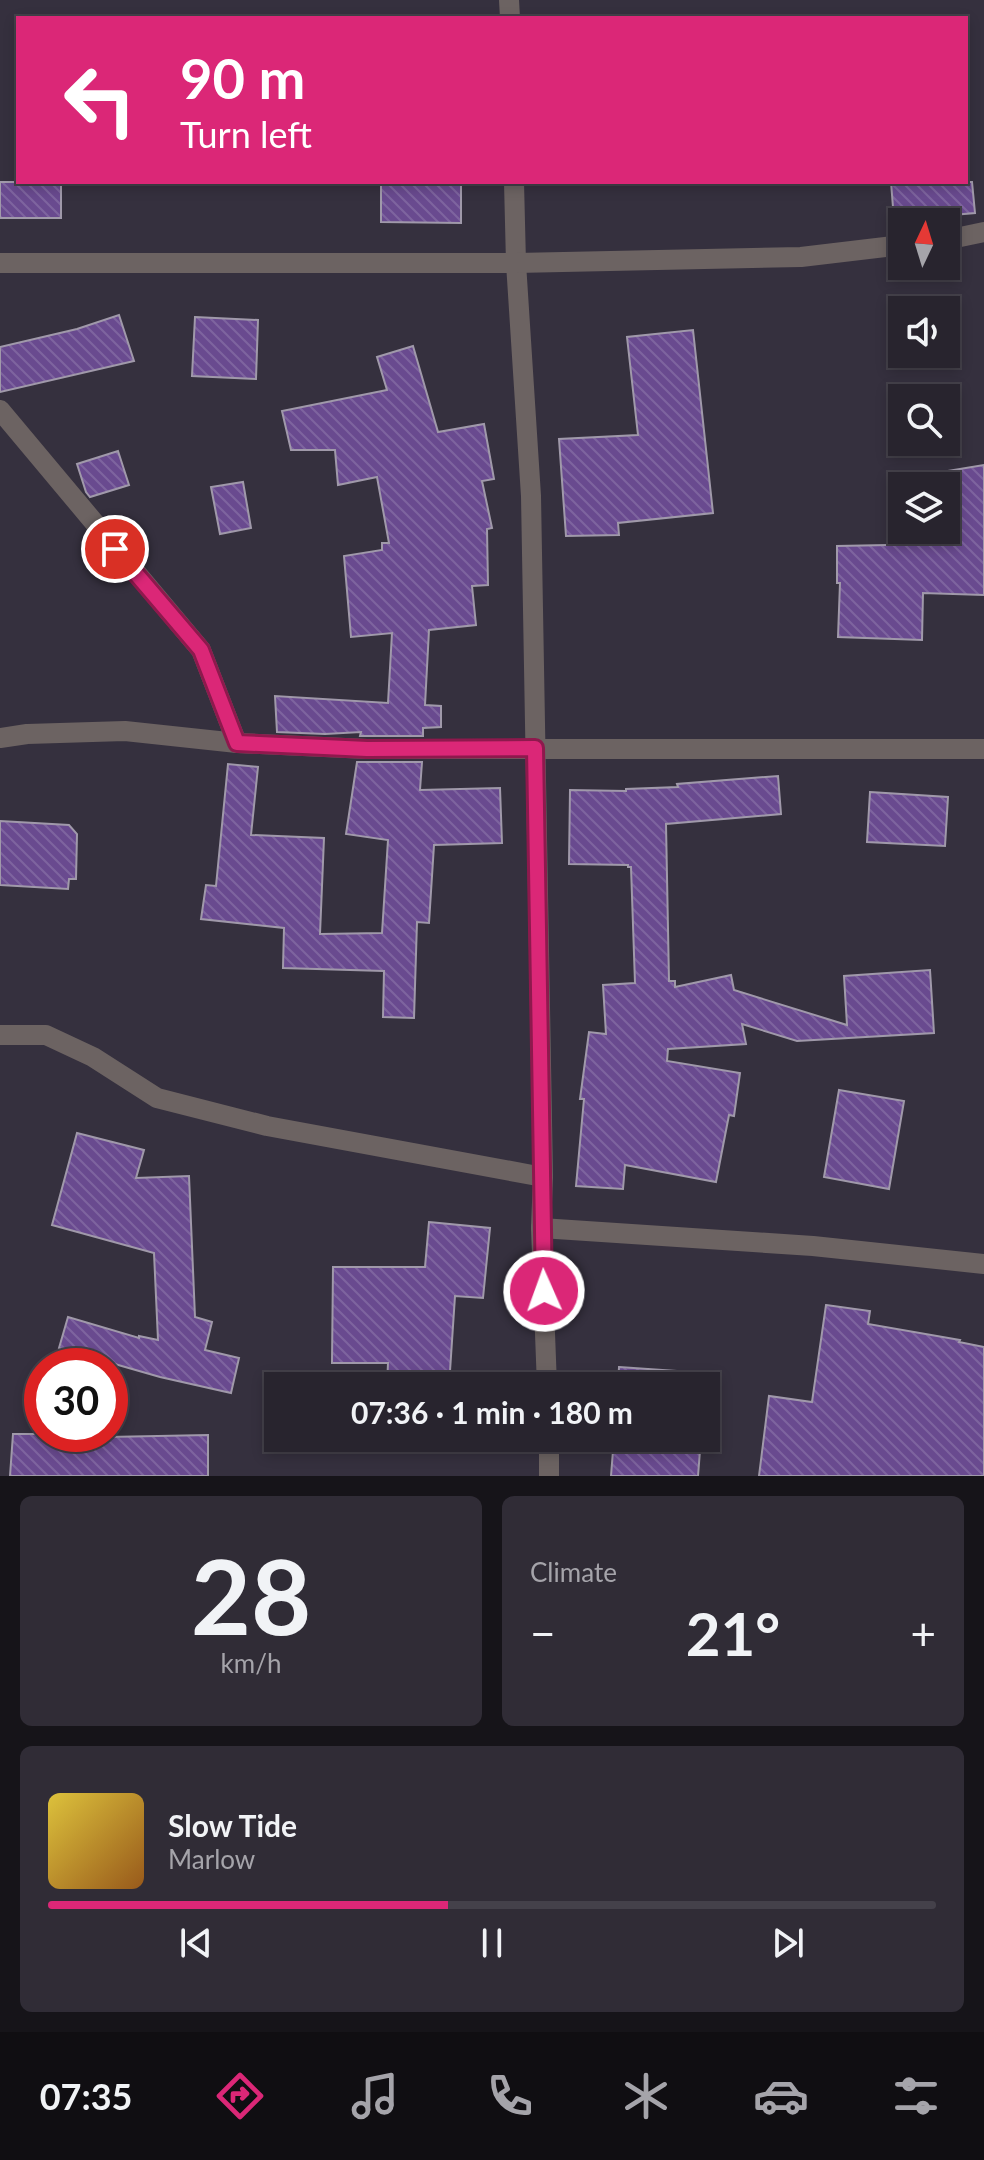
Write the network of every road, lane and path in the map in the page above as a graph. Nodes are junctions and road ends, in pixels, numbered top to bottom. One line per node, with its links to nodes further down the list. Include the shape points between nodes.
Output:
1 (514, 184): 6 (street)
2 (984, 232): 3 (street)
3 (960, 237)
4 (888, 247): 6 (street, via 801,257)
5 (0, 263): 6 (street)
6 (516, 263): 10 (street, via 531,496)
7 (0, 410): 9 (street, via 201,650)
8 (0, 738): 9 (street, via 125,731)
9 (237, 743): 10 (street)
10 (535, 748): 11 (street); 13 (street)
11 (984, 749)
12 (0, 1035): 13 (street, via 46,1035 93,1057 157,1098 267,1126)
13 (543, 1177): 14 (street)
14 (541, 1228): 15 (street, via 813,1246); 16 (street)
15 (984, 1264)
16 (546, 1372)
17 (549, 1452): 18 (street)
18 (549, 1476)

